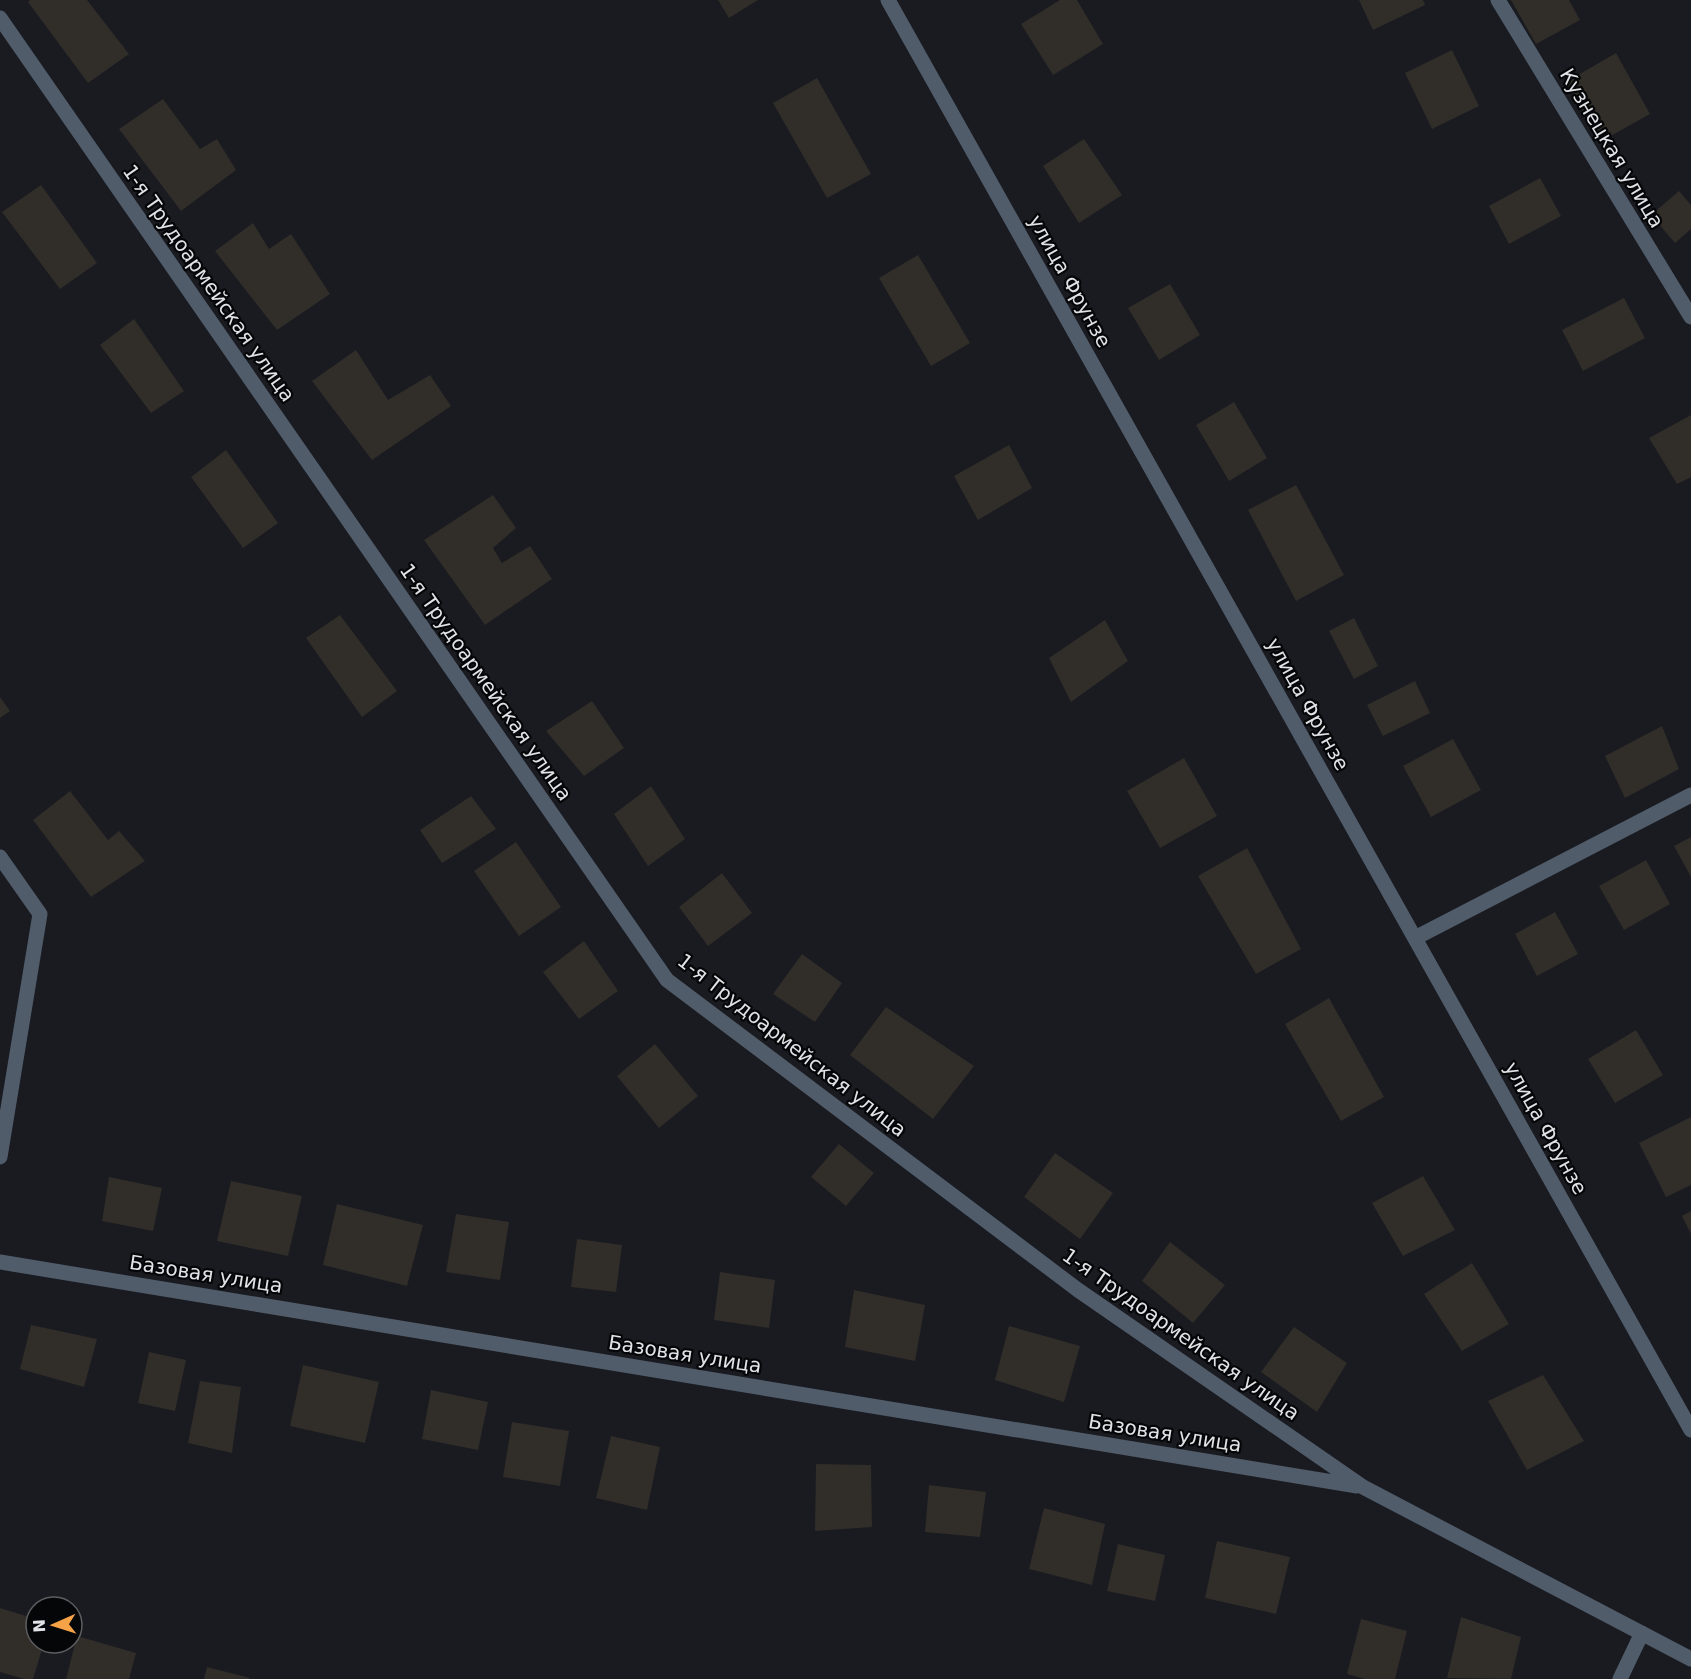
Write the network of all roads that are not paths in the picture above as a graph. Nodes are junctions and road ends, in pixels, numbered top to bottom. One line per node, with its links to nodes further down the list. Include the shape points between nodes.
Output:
1 (888, 0): 7 (street, улица Фрунзе)
2 (1497, 0): 4 (street, Кузнецкая улица)
3 (0, 18): 11 (street, 1-я Трудоармейская улица, via 667,980 1078,1290)
4 (1691, 317)
5 (1691, 795): 7 (street)
6 (0, 857): 8 (street, via 40,914)
7 (1415, 938): 10 (street, улица Фрунзе)
8 (0, 1157)
9 (0, 1262): 11 (street, Базовая улица)
10 (1691, 1430)
11 (1363, 1487): 12 (street, 1-я Трудоармейская улица)
12 (1642, 1633): 13 (street, 1-я Трудоармейская улица); 14 (street)
13 (1691, 1659)
14 (1620, 1679)

